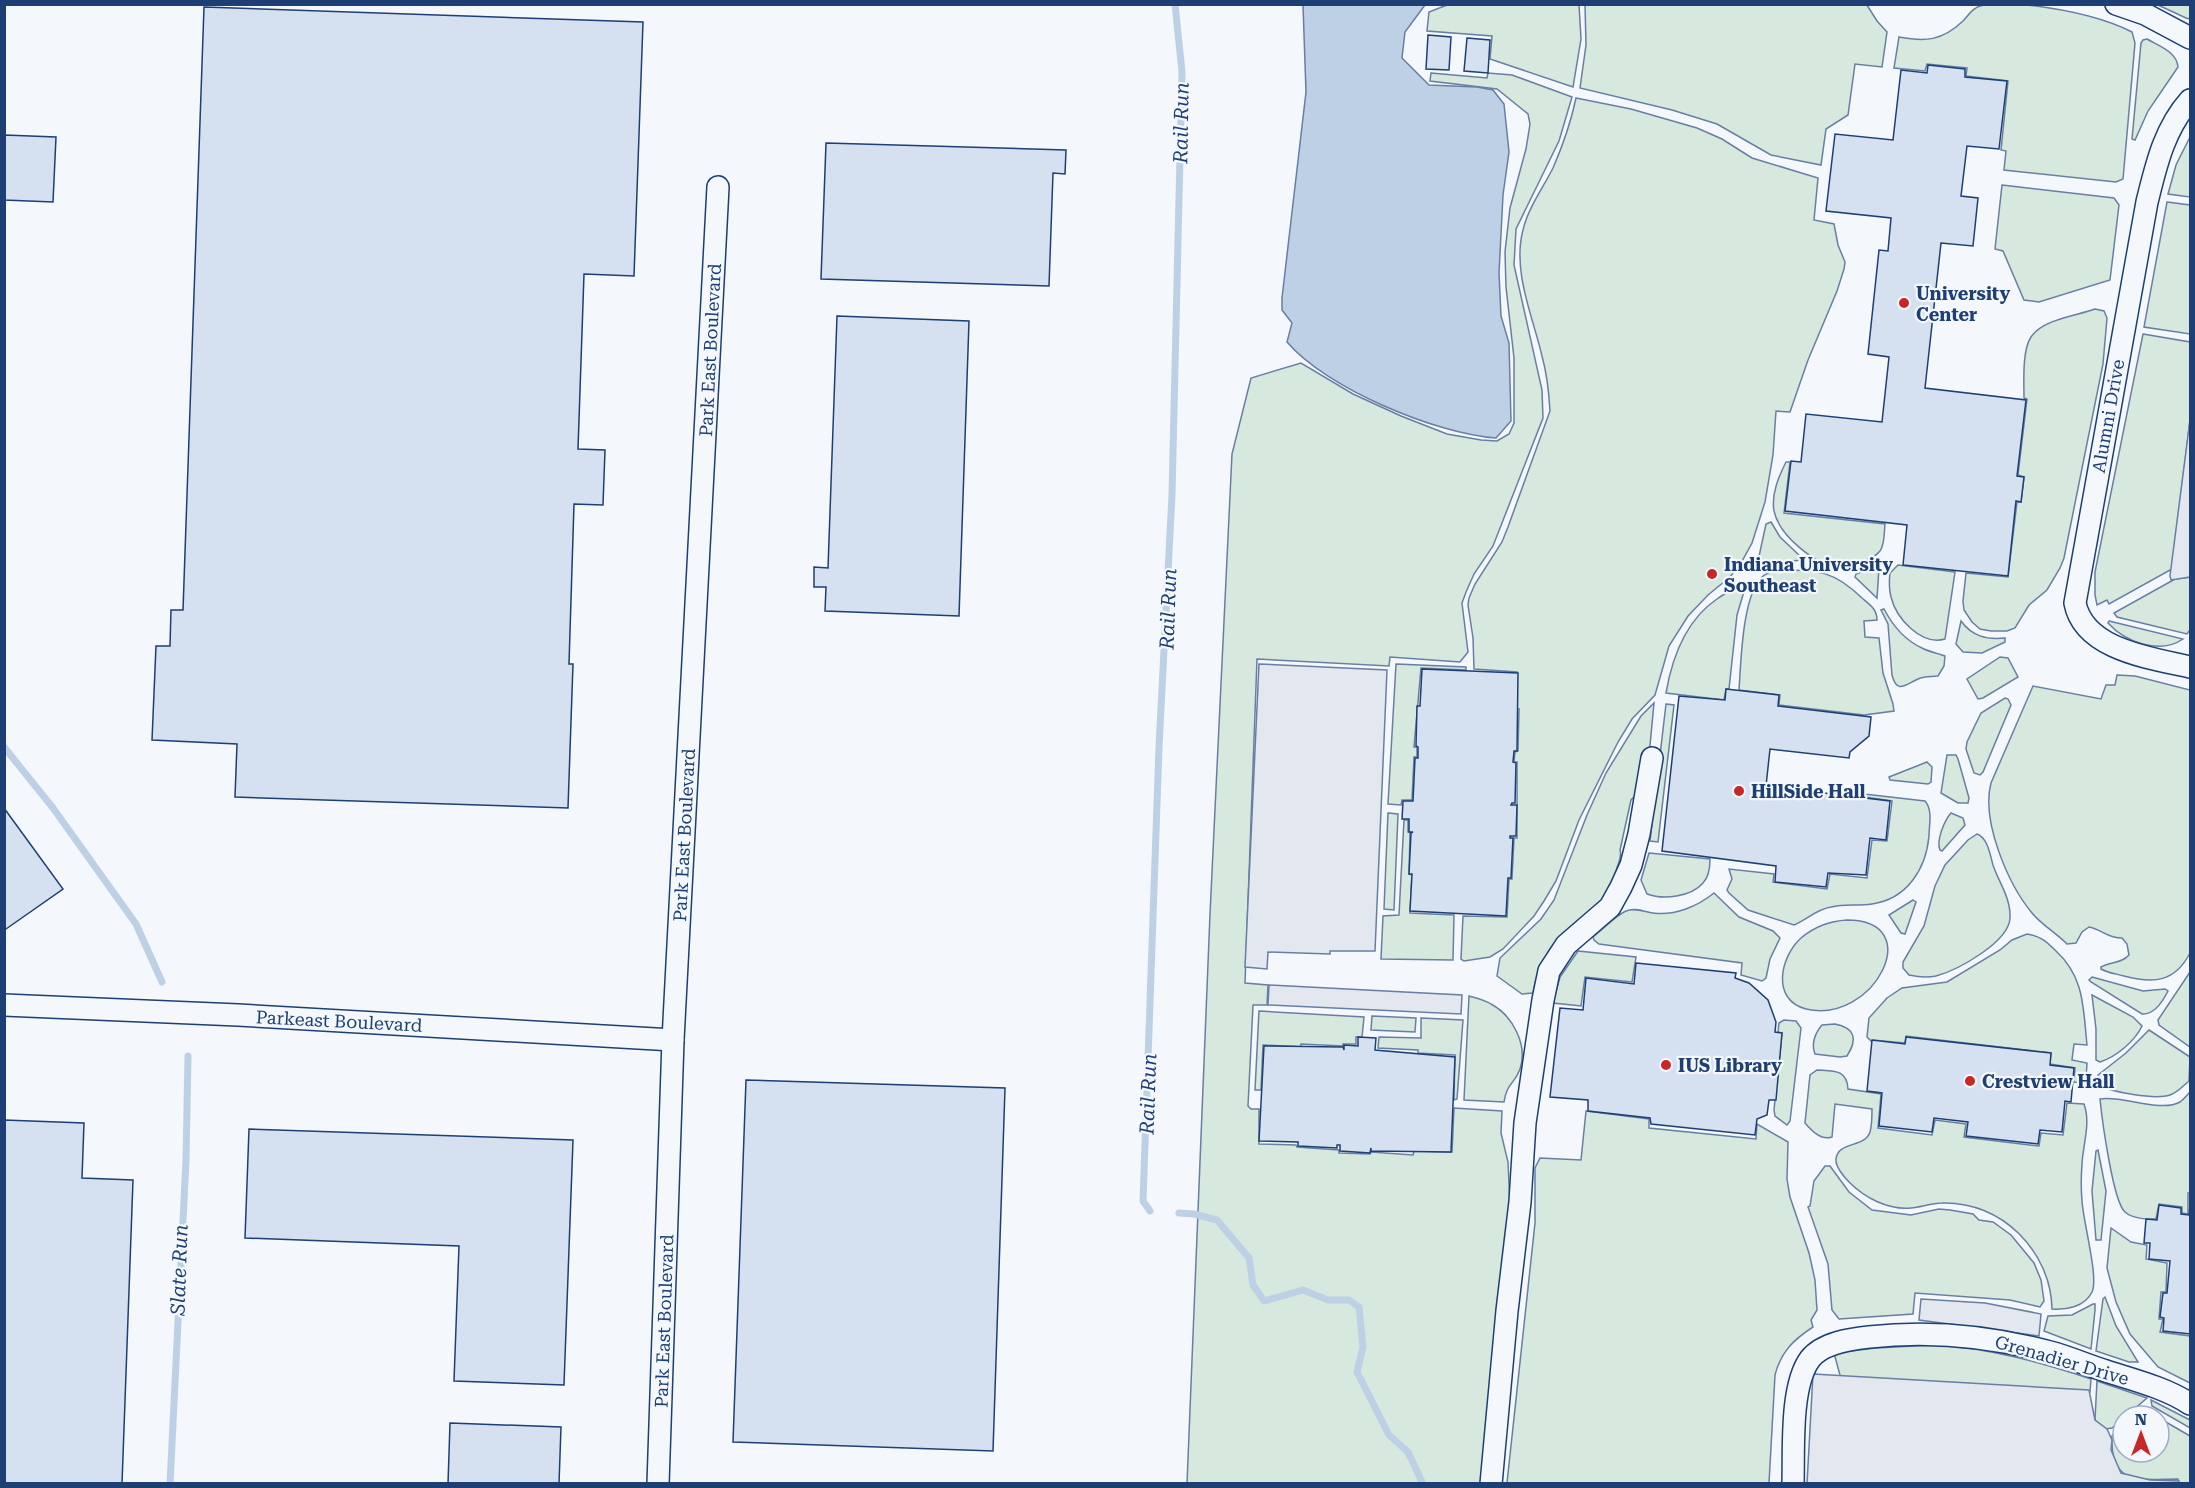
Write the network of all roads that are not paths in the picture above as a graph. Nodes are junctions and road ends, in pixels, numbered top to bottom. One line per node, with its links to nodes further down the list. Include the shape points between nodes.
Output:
1 (2116, 4): 2 (street, via 2145,14)
2 (2190, 38)
3 (2190, 100): 5 (street, Alumni Drive, via 2168,134 2147,202 2075,603 2085,623 2108,645)
4 (718, 187): 8 (street, Park East Boulevard)
5 (2190, 667)
6 (1652, 758): 11 (street, via 1639,834 1621,887 1610,907 1566,945 1549,971 1525,1123)
7 (4, 1005): 8 (street, Parkeast Boulevard)
8 (673, 1040): 10 (street, Park East Boulevard)
9 (2190, 1404): 12 (street, Grenadier Drive, via 2149,1385 2006,1342 1937,1334 1848,1340 1812,1357 1801,1374)
10 (658, 1484)
11 (1491, 1484)
12 (1793, 1484)

